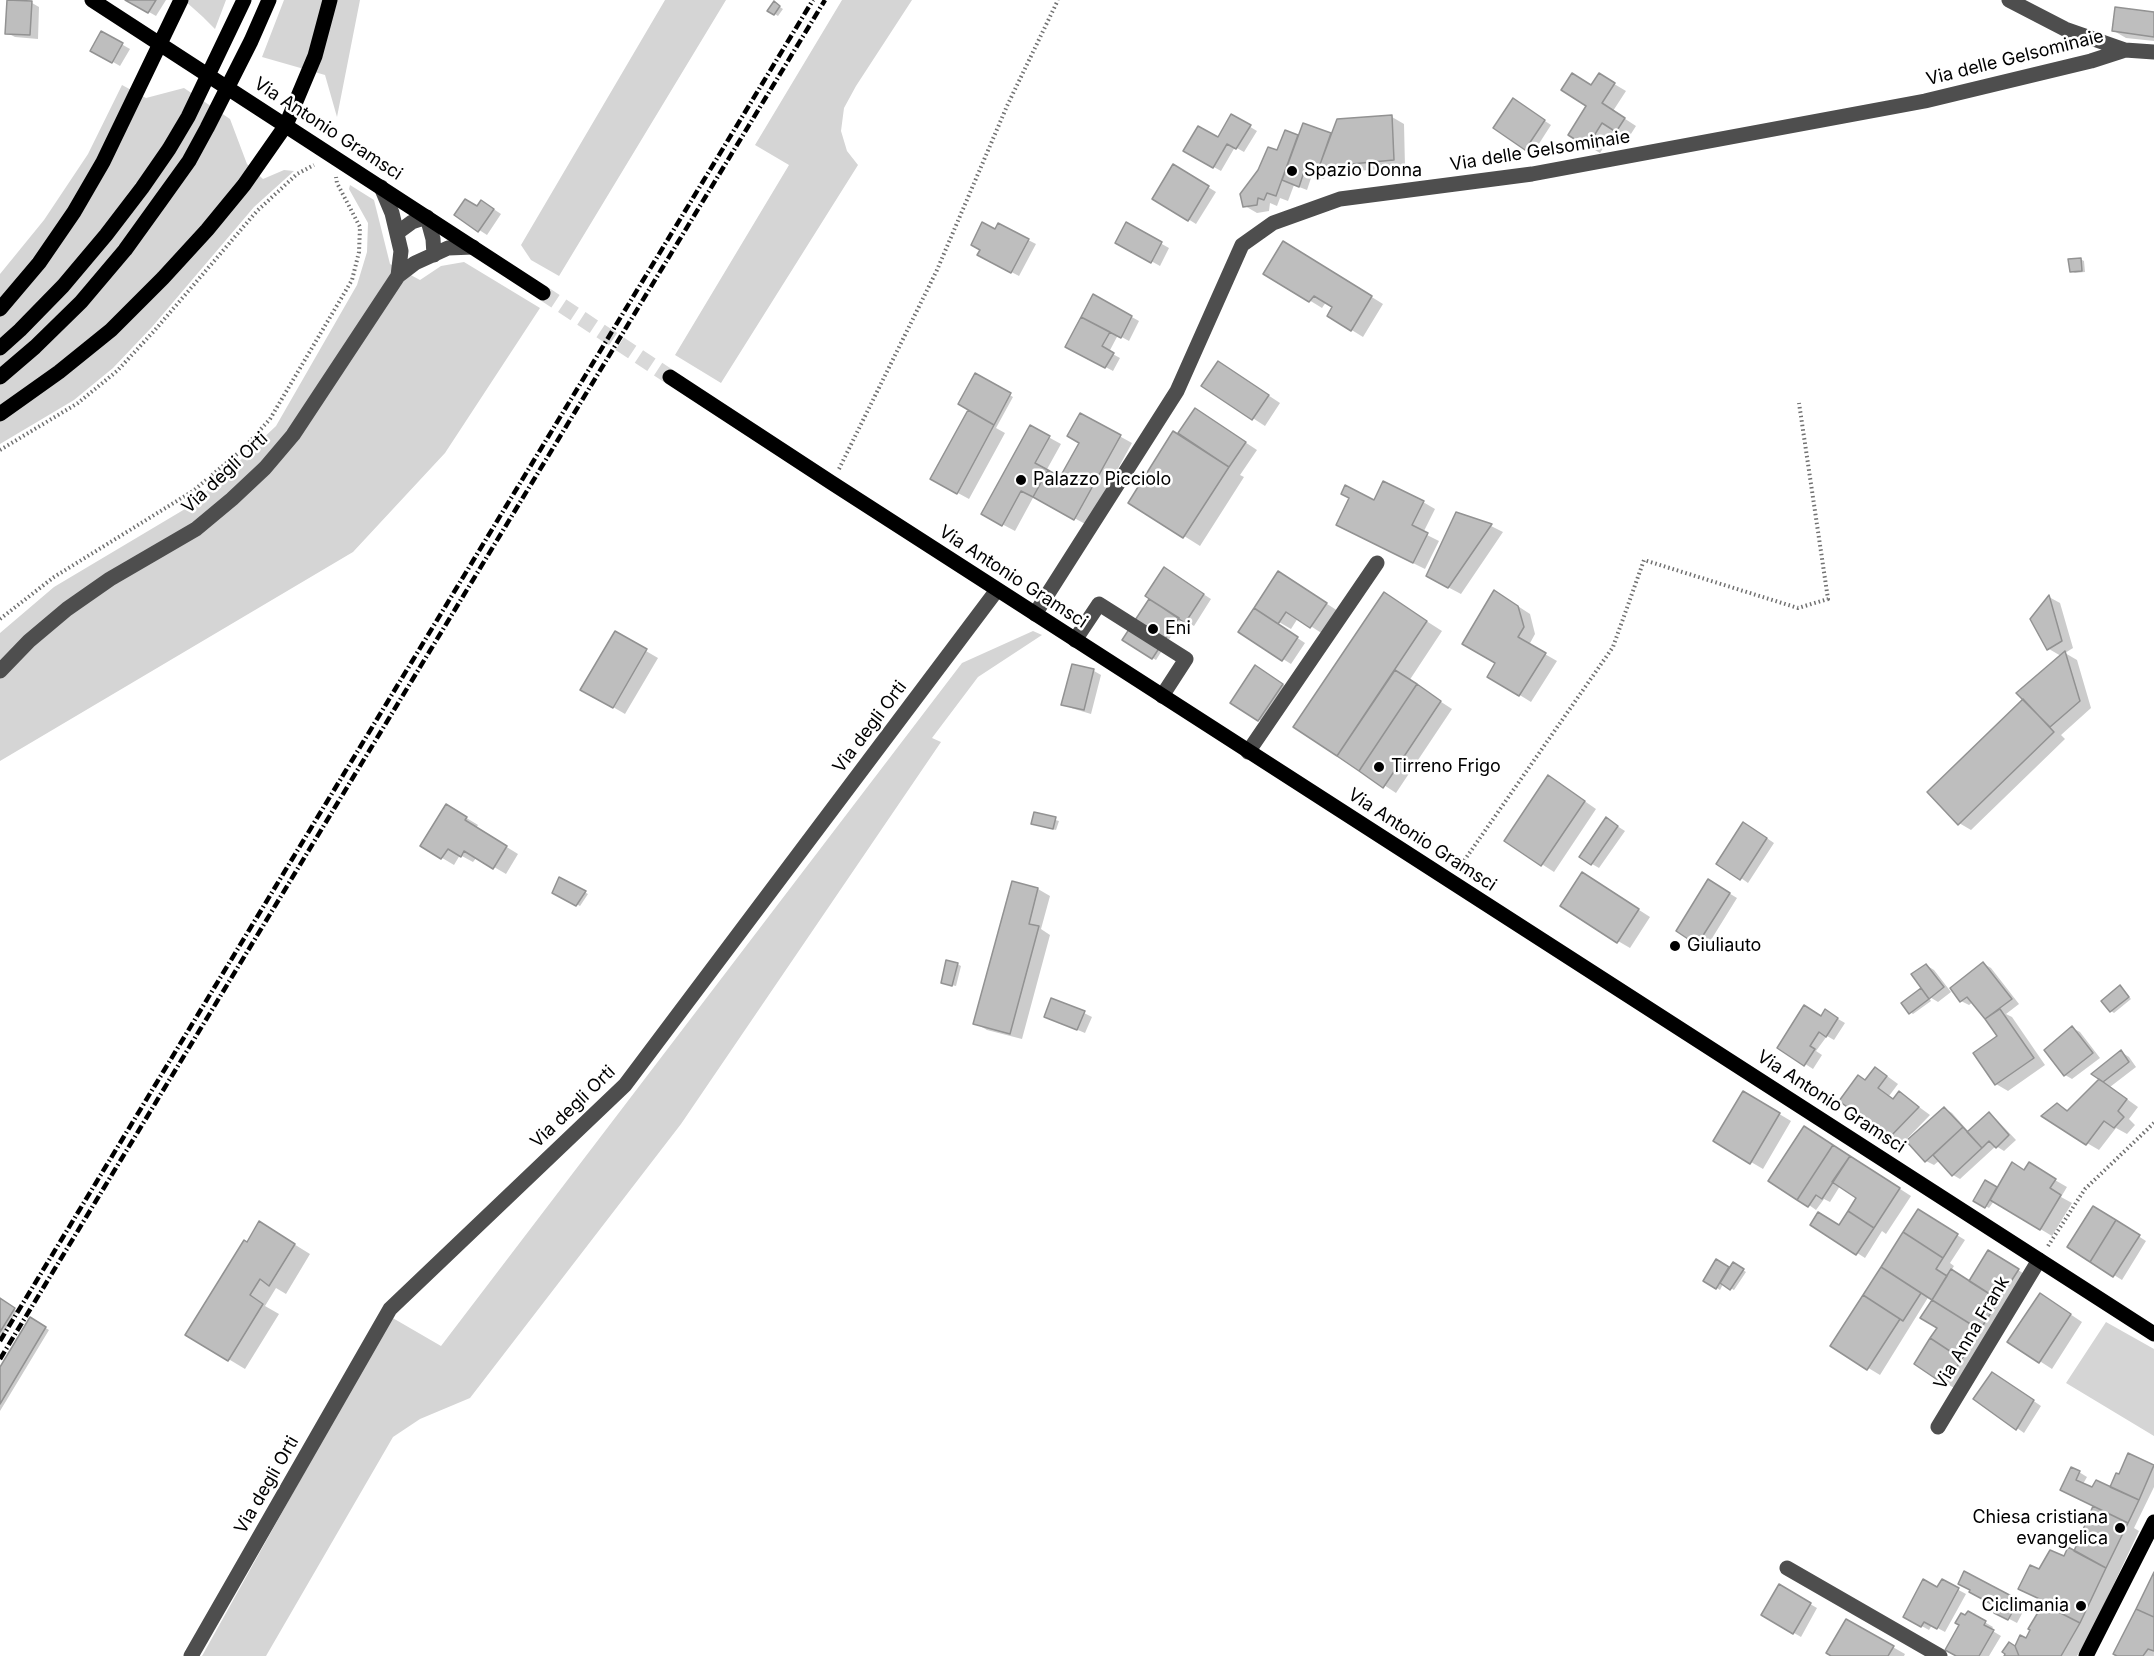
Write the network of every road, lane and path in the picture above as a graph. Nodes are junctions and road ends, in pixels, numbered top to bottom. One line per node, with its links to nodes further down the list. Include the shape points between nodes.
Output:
1 (92, 0): 8 (main road, Via Antonio Gramsci)
2 (181, 0): 8 (main road)
3 (244, 0): 21 (main road, via 170,148 106,236 63,286)
4 (269, 0): 22 (main road, via 189,161 125,250 81,302)
5 (330, 0): 11 (main road, via 315,56)
6 (1058, 0): 27 (path, via 936,270)
7 (2009, 0): 9 (street, via 2065,29)
8 (160, 44): 11 (main road, Via Antonio Gramsci); 20 (main road, via 103,162 74,212 39,263)
9 (2125, 50): 10 (street); 30 (street, Via delle Gelsominaie, via 2091,62 1925,101 1532,174 1340,199 1274,223 1242,245 1177,391)
10 (2154, 52)
11 (286, 125): 12 (main road, Via Antonio Gramsci); 25 (main road, via 244,184 163,278 111,330)
12 (333, 155): 13 (main road, Via Antonio Gramsci); 26 (path, via 297,174 257,211 117,370 78,403); 31 (path, via 337,183 360,227 352,280 270,420 243,449 193,491 54,577)
13 (381, 187): 14 (main road, Via Antonio Gramsci); 15 (street, Via degli Orti)
14 (428, 217): 15 (street); 16 (main road, Via Antonio Gramsci); 17 (street)
15 (397, 233): 18 (street, Via degli Orti, via 401,251)
16 (473, 247): 17 (street, Via degli Orti, via 448,248); 19 (main road, Via Antonio Gramsci)
17 (434, 255): 18 (street, Via degli Orti)
18 (398, 276): 33 (street, Via degli Orti, via 293,435 265,468 196,529 67,609)
19 (543, 293)
20 (0, 309)
21 (0, 348)
22 (0, 377)
23 (670, 377): 27 (main road, Via Antonio Gramsci)
24 (1799, 403): 36 (path, via 1828,598 1798,608 1644,560 1613,647)
25 (0, 414)
26 (0, 450)
27 (832, 483): 29 (main road, Via Antonio Gramsci)
28 (1377, 563): 35 (street)
29 (998, 590): 30 (main road, Via Antonio Gramsci); 43 (street, Via degli Orti, via 625,1085 390,1309)
30 (1035, 614): 32 (main road, Via Antonio Gramsci)
31 (0, 619)
32 (1075, 640): 34 (main road, Via Antonio Gramsci); 34 (street, via 1099,604 1186,659)
33 (0, 671)
34 (1162, 696): 35 (main road, Via Antonio Gramsci)
35 (1248, 752): 36 (main road, Via Antonio Gramsci)
36 (1450, 881): 38 (main road, Via Antonio Gramsci)
37 (2154, 1123): 38 (path, via 2085,1189)
38 (2039, 1260): 39 (main road, Via Antonio Gramsci); 40 (street, Via Anna Frank)
39 (2154, 1334)
40 (1938, 1426)
41 (2154, 1522): 45 (main road)
42 (1787, 1568): 44 (street)
43 (191, 1656)
44 (1940, 1656)
45 (2086, 1656)

